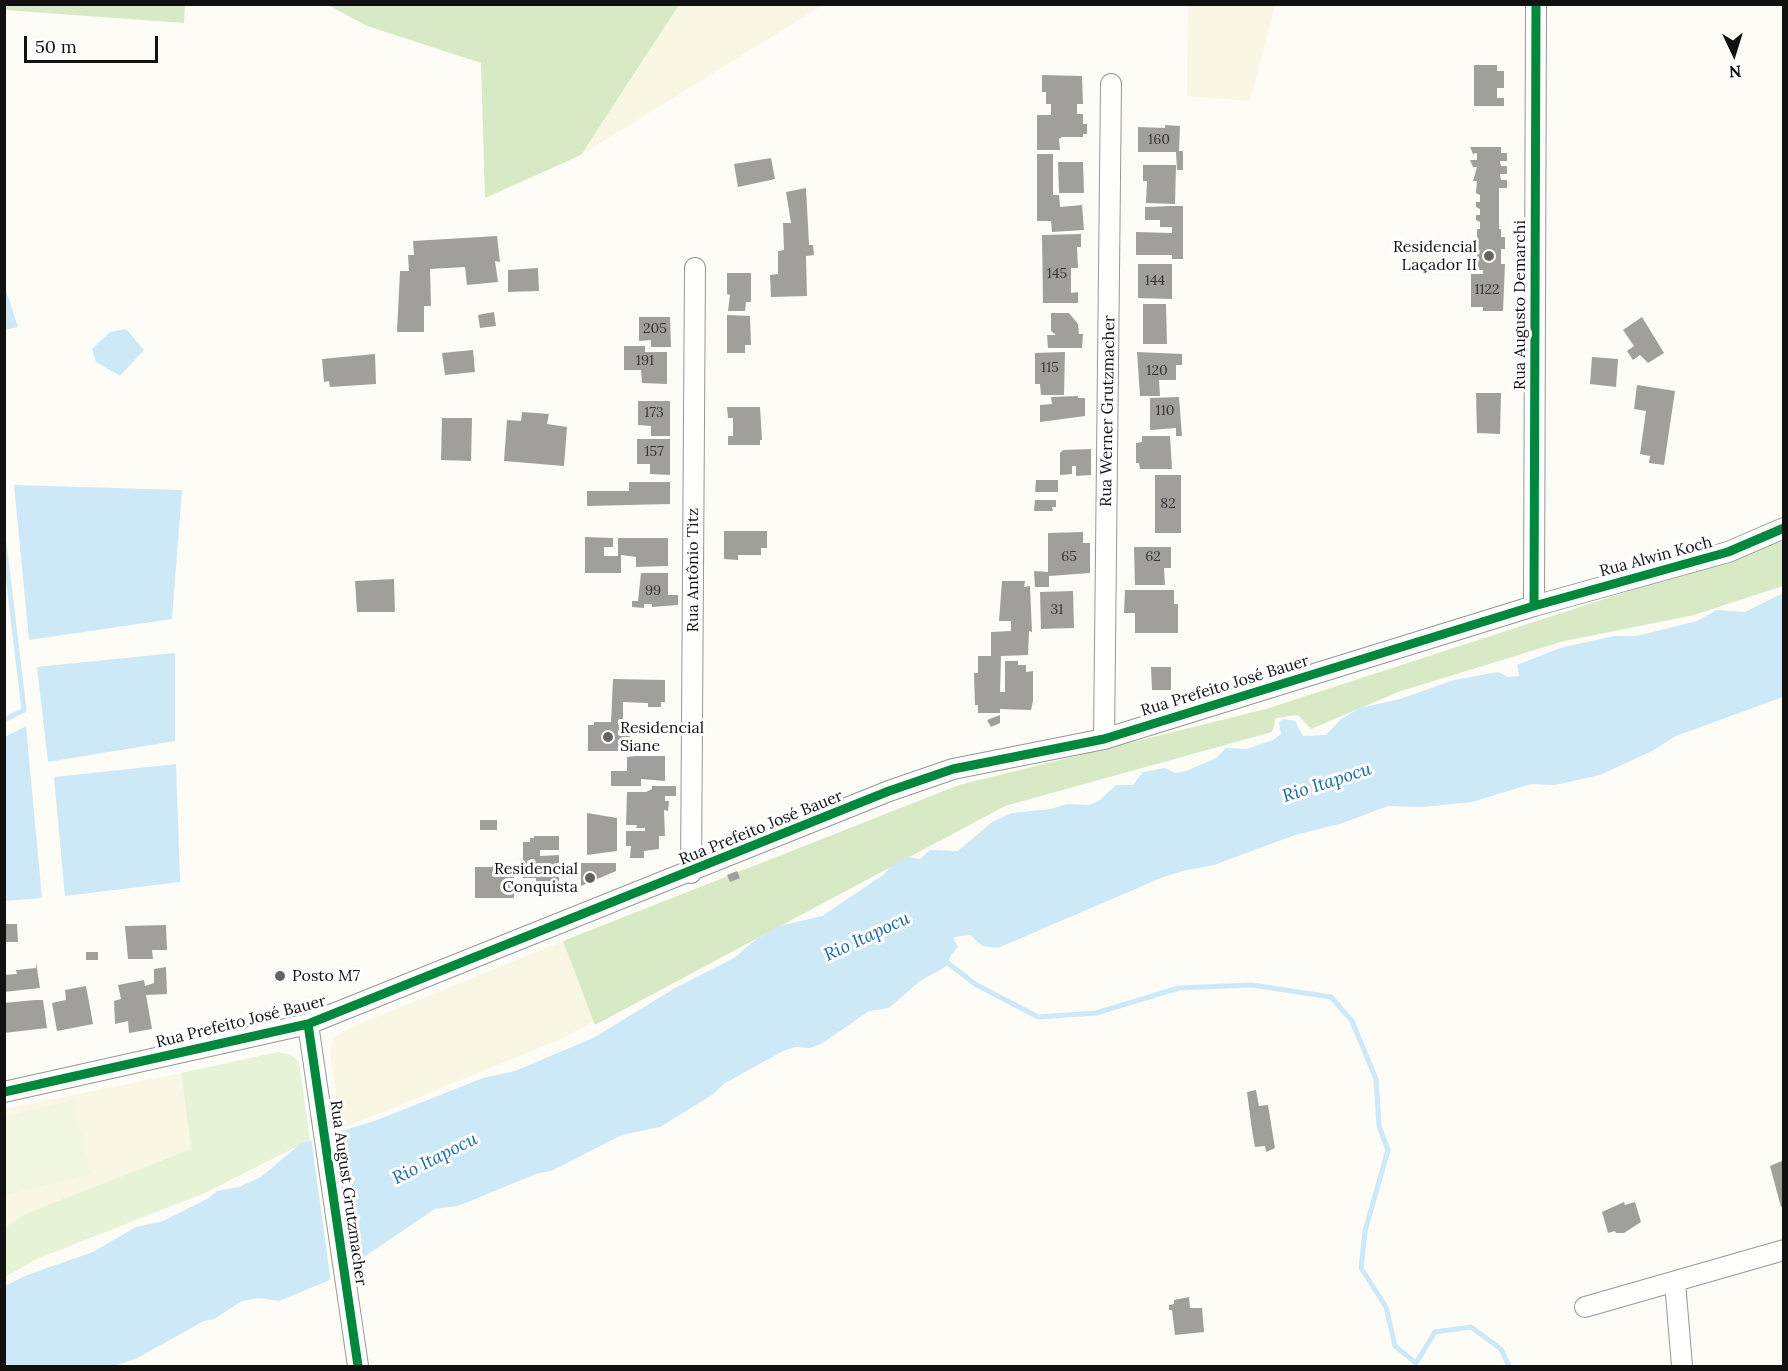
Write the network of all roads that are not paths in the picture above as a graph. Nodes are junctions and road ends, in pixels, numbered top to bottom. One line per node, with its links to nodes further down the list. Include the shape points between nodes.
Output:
1 (1536, 4): 5 (street, Rua Augusto Demarchi)
2 (1111, 84): 6 (street, Rua Werner Grutzmacher)
3 (695, 268): 7 (street, Rua Antônio Titz)
4 (1784, 528): 5 (street, Rua Alwin Koch, via 1728,552)
5 (1534, 606): 6 (street, Rua Prefeito José Bauer)
6 (1104, 739): 7 (street, Rua Prefeito José Bauer, via 953,770 890,791)
7 (691, 873): 8 (street, Rua Prefeito José Bauer)
8 (308, 1024): 9 (street, Rua Prefeito José Bauer); 13 (street, Rua August Grutzmacher)
9 (4, 1092)
10 (1784, 1250): 11 (street)
11 (1675, 1282): 12 (street); 14 (street)
12 (1585, 1307)
13 (358, 1366)
14 (1682, 1366)

